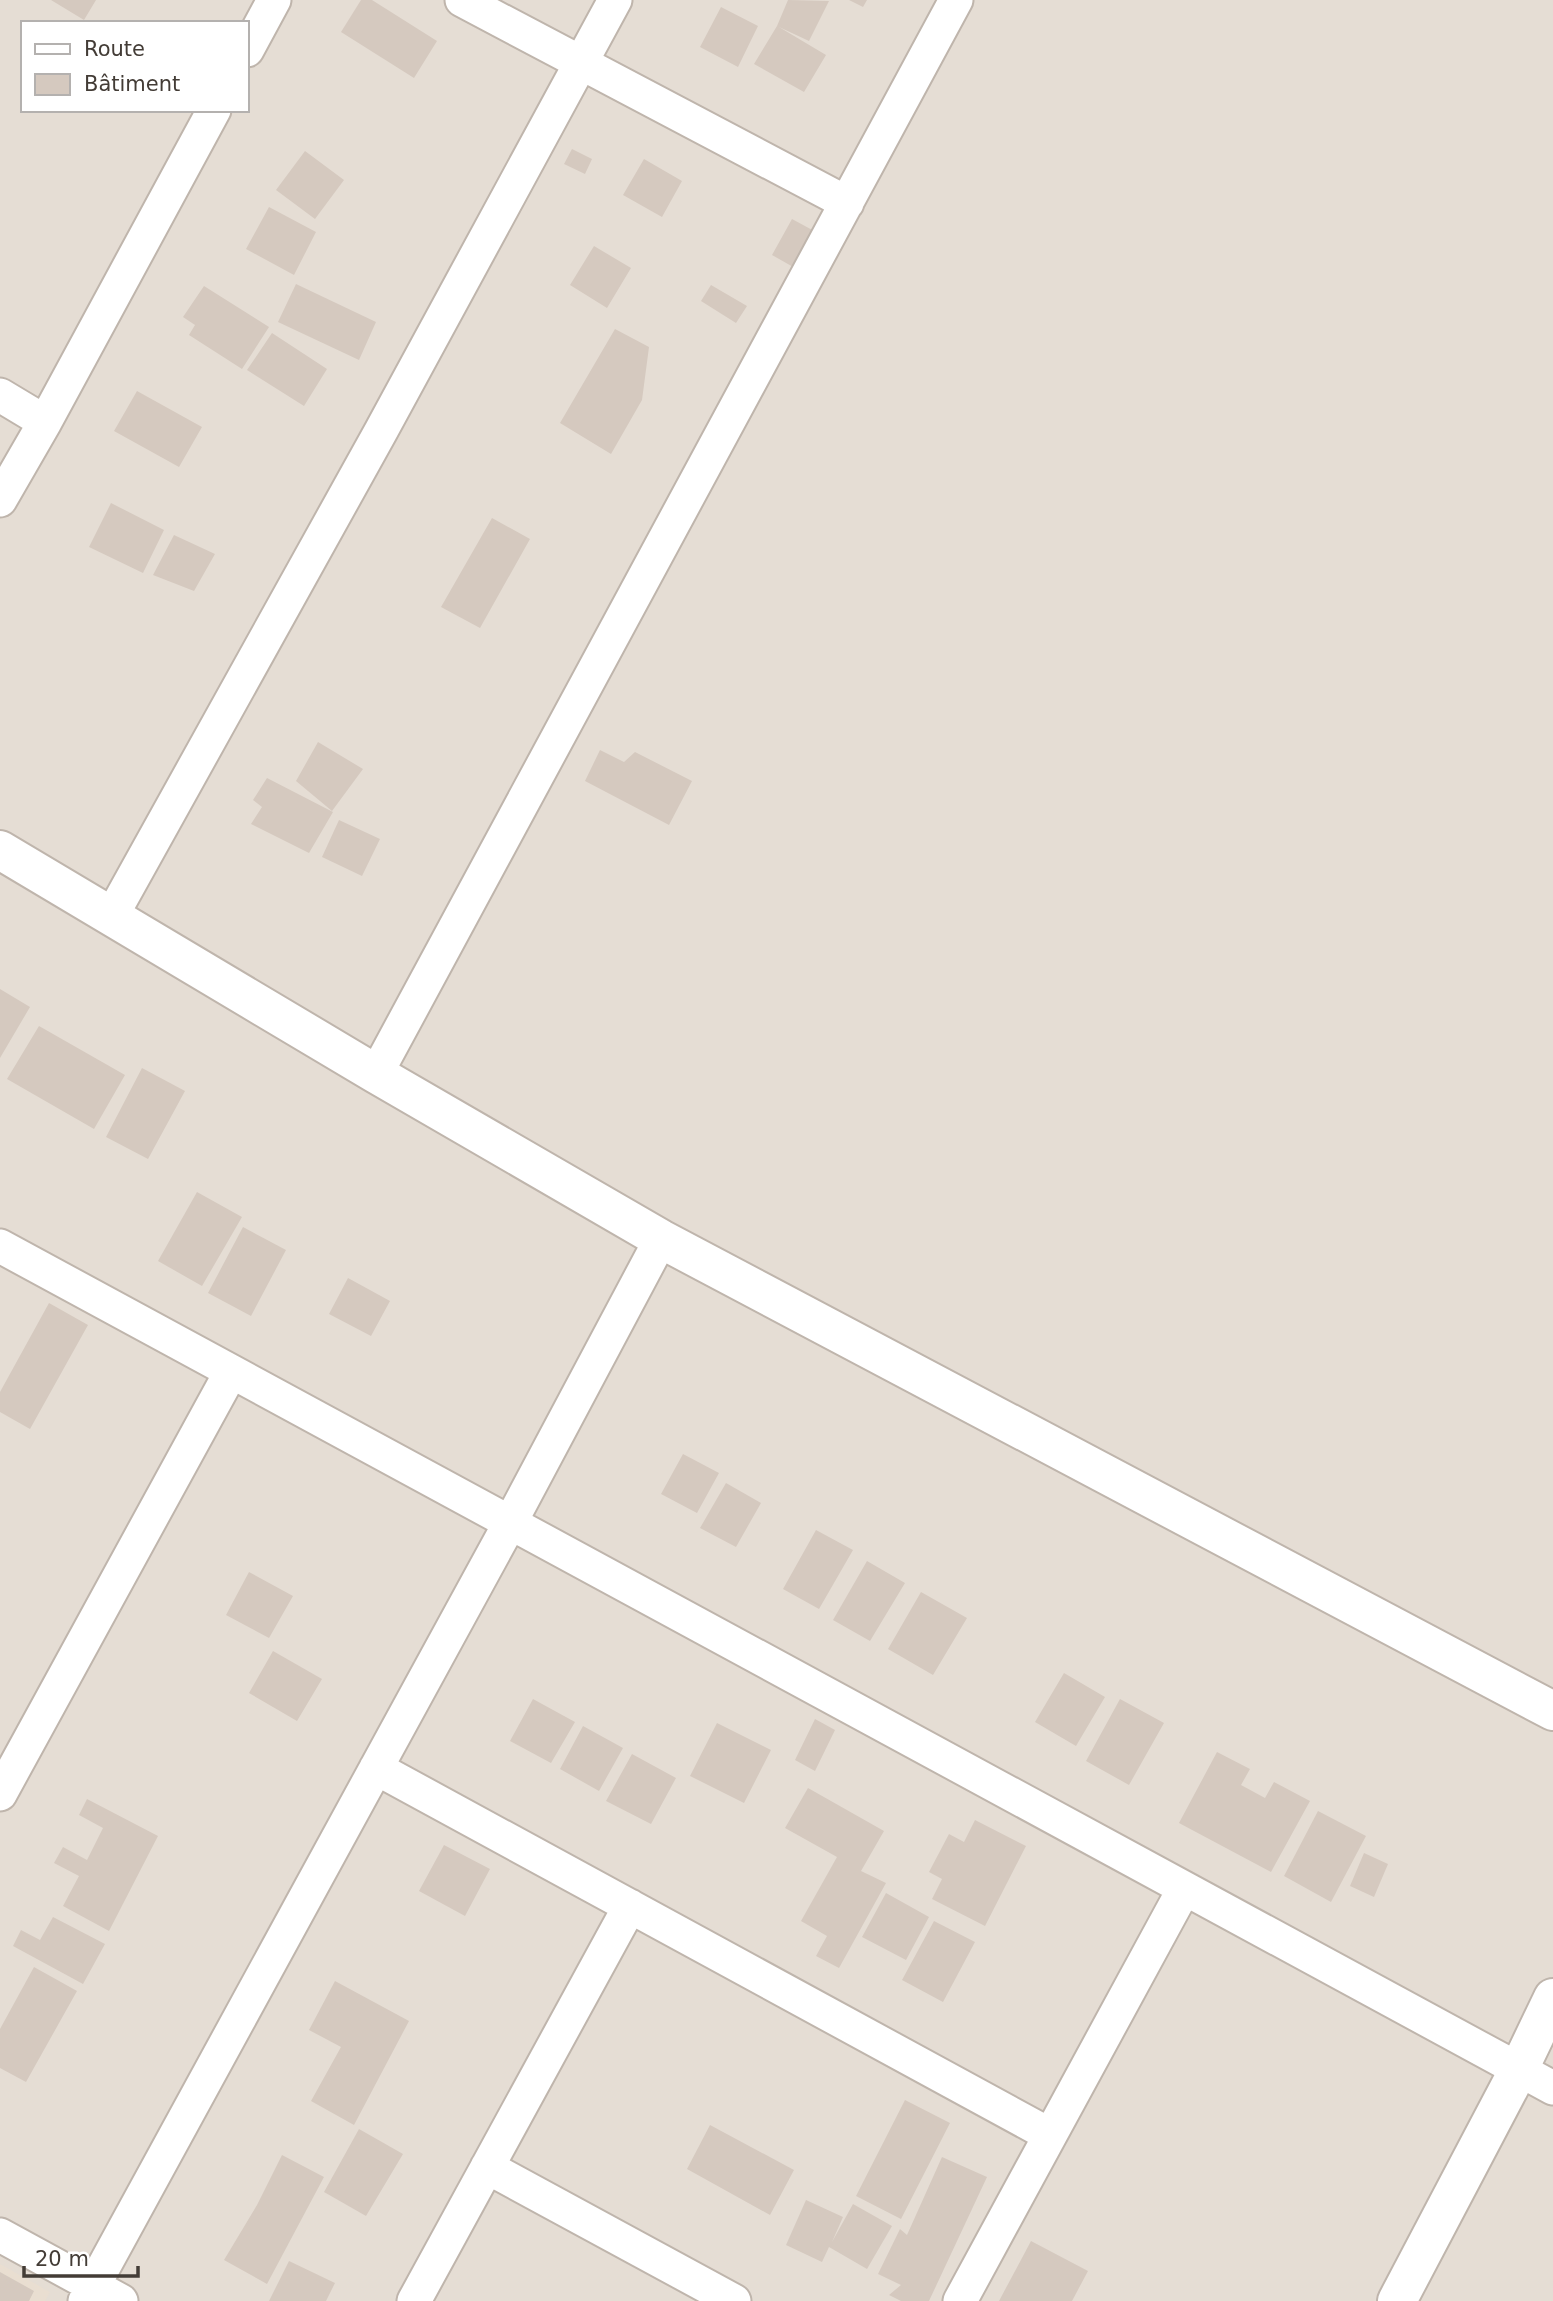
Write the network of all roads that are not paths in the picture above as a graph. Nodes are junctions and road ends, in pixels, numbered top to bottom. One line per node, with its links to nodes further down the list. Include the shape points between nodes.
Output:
1 (274, 0): 5 (street)
2 (462, 0): 6 (street)
3 (615, 0): 6 (street)
4 (956, 0): 8 (street)
5 (248, 48)
6 (580, 64): 8 (street); 13 (street)
7 (213, 112): 10 (street)
8 (847, 203): 14 (street)
9 (0, 395): 10 (street)
10 (45, 422): 11 (street)
11 (0, 500)
12 (0, 850): 13 (street)
13 (111, 916): 14 (street)
14 (376, 1074): 15 (street)
15 (660, 1239): 18 (street); 19 (street)
16 (0, 1246): 17 (street)
17 (231, 1372): 18 (street); 21 (street)
18 (510, 1523): 20 (street); 22 (street)
19 (1553, 1711)
20 (376, 1768): 23 (street); 30 (street)
21 (0, 1794)
22 (1184, 1889): 25 (street); 27 (street)
23 (630, 1906): 27 (street); 28 (street)
24 (1553, 1998): 25 (street)
25 (1518, 2071): 26 (street); 34 (street)
26 (1553, 2088)
27 (1050, 2134): 33 (street)
28 (487, 2167): 31 (street); 32 (street)
29 (0, 2235): 30 (street)
30 (100, 2296)
31 (414, 2301)
32 (734, 2301)
33 (960, 2301)
34 (1397, 2301)

